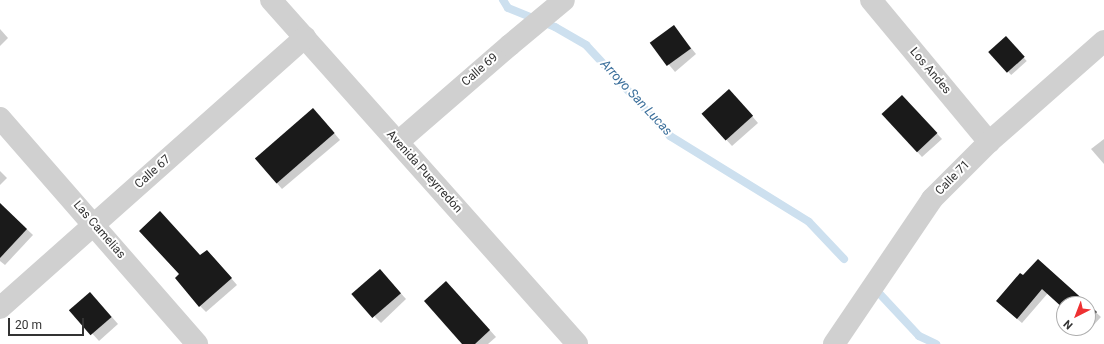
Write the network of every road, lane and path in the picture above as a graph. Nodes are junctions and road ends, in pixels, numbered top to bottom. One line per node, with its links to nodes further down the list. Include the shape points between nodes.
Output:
1 (271, 0): 4 (street, Avenida Pueyrredón)
2 (564, 0): 7 (street, Calle 69)
3 (870, 0): 8 (street, Los Andes)
4 (305, 37): 7 (street, Avenida Pueyrredón); 9 (street, Calle 67)
5 (1104, 41): 8 (street, Calle 71)
6 (0, 118): 9 (street, Las Camelias)
7 (398, 142): 12 (street, Avenida Pueyrredón)
8 (989, 142): 13 (street, Calle 71, via 932,198)
9 (94, 224): 10 (street, Calle 67); 11 (street, Las Camelias)
10 (0, 308)
11 (197, 344)
12 (577, 344)
13 (834, 344)

